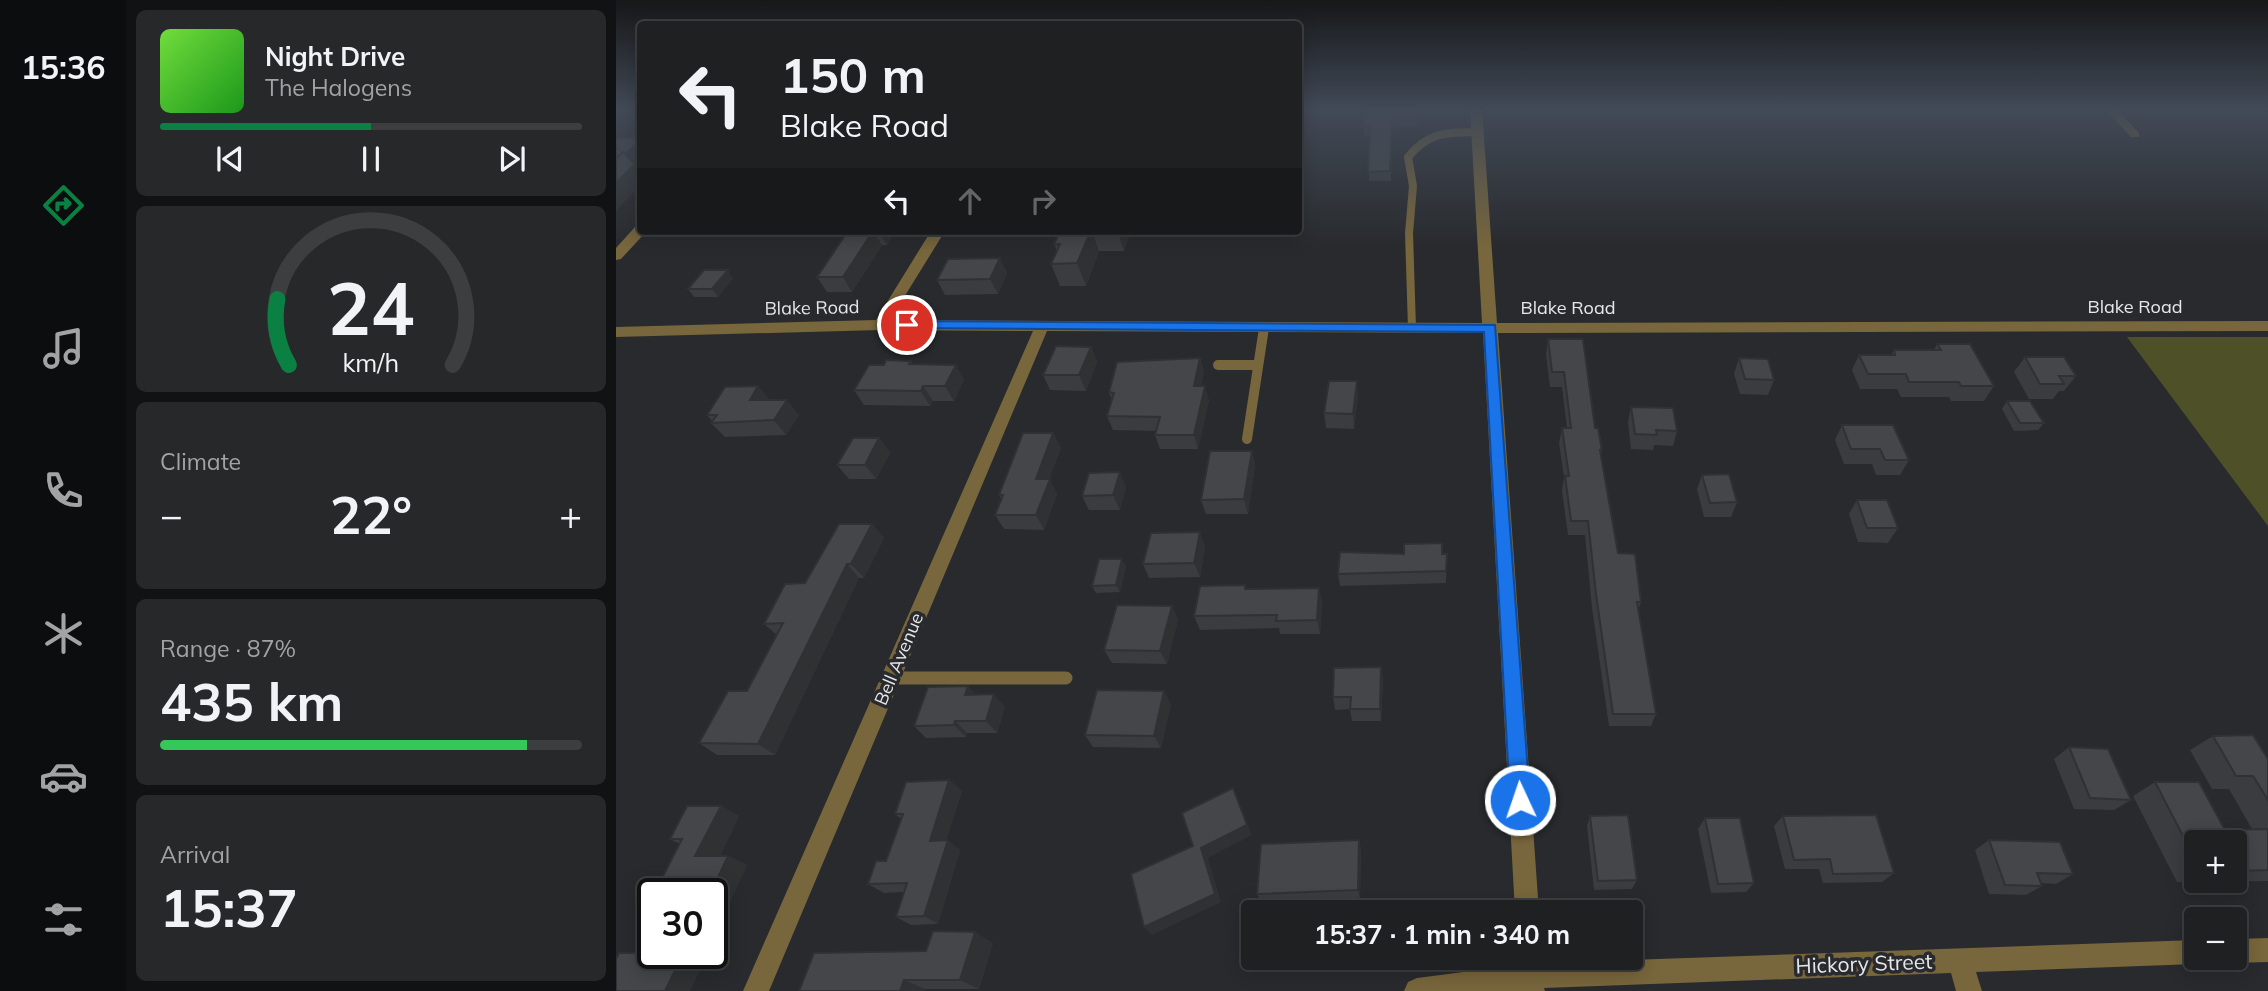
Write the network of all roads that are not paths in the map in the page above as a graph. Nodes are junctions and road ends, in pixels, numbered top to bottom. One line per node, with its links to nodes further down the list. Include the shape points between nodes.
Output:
1 (1409, 155): 10 (lane)
2 (1480, 155): 11 (street)
3 (637, 233): 5 (street)
4 (936, 235): 6 (street)
5 (616, 256)
6 (880, 325): 8 (street, Blake Road); 12 (street, Blake Road)
7 (2268, 326): 11 (street, Blake Road)
8 (1042, 327): 9 (street, Blake Road); 16 (street, Bell Avenue)
9 (1264, 327): 10 (street, Blake Road); 14 (lane)
10 (1412, 328): 11 (street, Blake Road)
11 (1491, 328): 18 (street)
12 (616, 332)
13 (1218, 365): 14 (lane)
14 (1258, 365): 15 (lane)
15 (1247, 439)
16 (890, 678): 17 (lane); 24 (street, Bell Avenue)
17 (1066, 678)
18 (1526, 900)
19 (2268, 950): 20 (street)
20 (2247, 951)
21 (2184, 952): 22 (street, Hickory Street)
22 (1959, 960): 23 (street, Hickory Street); 26 (street)
23 (1531, 975): 25 (street, Hickory Street)
24 (756, 991)
25 (1417, 991)
26 (1969, 991)

